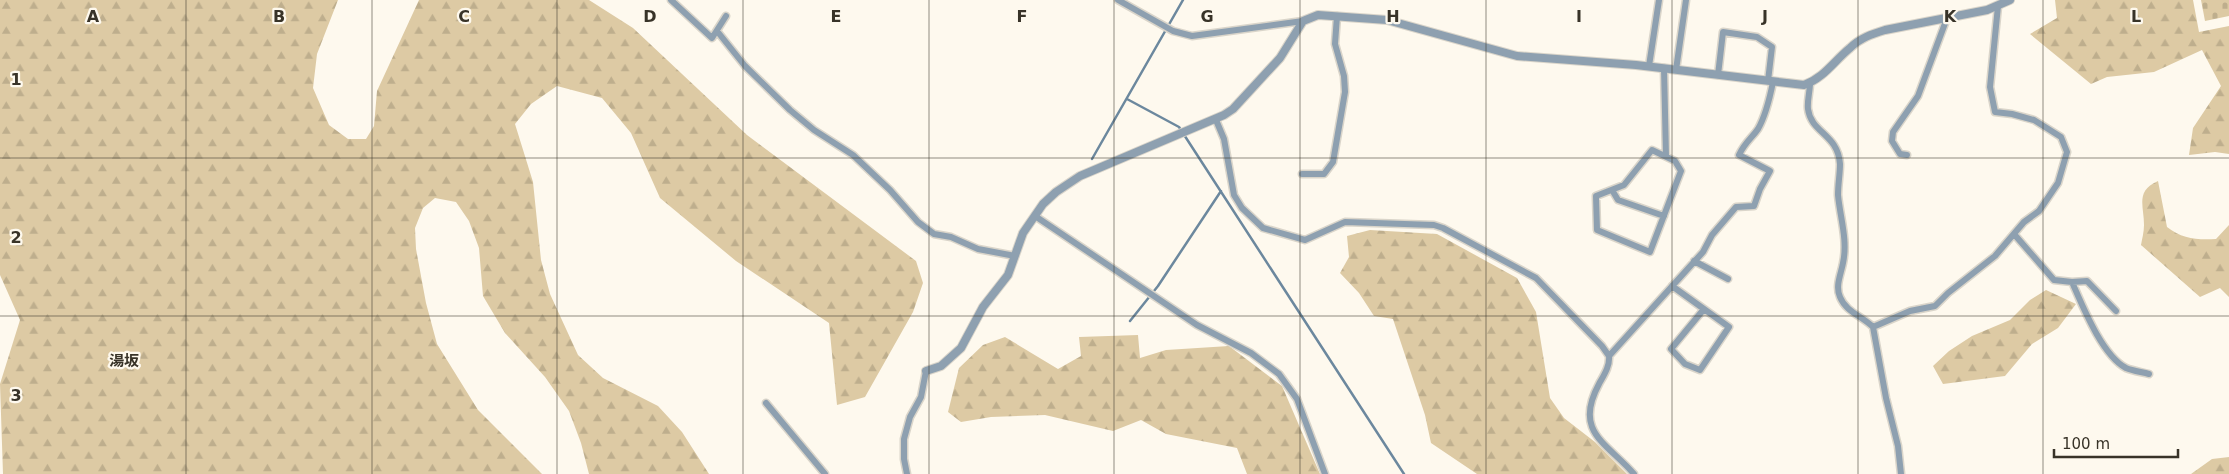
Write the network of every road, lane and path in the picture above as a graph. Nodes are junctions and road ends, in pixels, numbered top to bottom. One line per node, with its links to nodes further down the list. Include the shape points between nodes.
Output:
1 (671, 0): 11 (street, via 712,38)
2 (1118, 0): 10 (street, via 1173,31 1192,36)
3 (1659, 0): 12 (street)
4 (1686, 0): 14 (street)
5 (2010, 0): 6 (street)
6 (1998, 6): 9 (street); 25 (street, via 1990,87 1995,112 2034,120 2061,137 2067,152 2058,183 2039,210)
7 (726, 16): 11 (street)
8 (1337, 16): 10 (street, via 1318,15); 12 (street, via 1387,20 1517,56); 21 (street, via 1335,44 1344,76 1344,92 1333,162 1324,174)
9 (1948, 18): 17 (street, via 1869,35 1849,48 1821,77); 19 (street, via 1918,96 1893,132 1895,149)
10 (1303, 21): 18 (street, via 1280,58 1233,109)
11 (717, 31): 26 (street, via 745,66 790,110 853,155 918,222 934,234 951,237 978,249)
12 (1649, 66): 13 (street)
13 (1664, 68): 14 (street); 20 (street)
14 (1676, 70): 15 (street)
15 (1718, 75): 16 (street); 16 (street, via 1723,32 1757,38 1772,47)
16 (1771, 82): 17 (street); 27 (street, via 1768,103 1758,130 1746,141 1739,155 1770,170 1754,206 1736,207)
17 (1810, 83): 33 (street, via 1808,110 1812,119 1833,140 1840,164 1838,191 1845,241 1839,295 1846,308)
18 (1216, 120): 23 (street, via 1067,182); 34 (street, via 1224,139 1234,195 1242,208 1263,228 1305,240 1345,222 1443,228 1536,278)
19 (1907, 155)
20 (1666, 156): 22 (street, via 1652,150 1624,185); 24 (street, via 1675,161 1680,171)
21 (1302, 174)
22 (1612, 190): 24 (street, via 1618,200); 24 (street, via 1596,196 1597,230 1650,252)
23 (1035, 216): 26 (street, via 1023,233); 40 (street, via 1197,325 1251,353 1279,374 1297,399)
24 (1664, 216)
25 (2014, 234): 29 (street, via 2054,280); 33 (street, via 1988,262 1934,306 1910,311)
26 (1015, 256): 35 (street, via 1008,276 982,307 961,348 941,366)
27 (1694, 261): 28 (street); 30 (street)
28 (1728, 279)
29 (2072, 282): 32 (street, via 2087,281); 36 (street, via 2092,328 2116,359 2126,368)
30 (1672, 286): 31 (street); 34 (street)
31 (1704, 309): 31 (street, via 1730,327 1700,370 1685,364 1671,350)
32 (2116, 311)
33 (1873, 327): 42 (street)
34 (1609, 356): 41 (street, via 1607,369 1592,397 1589,414 1597,439)
35 (926, 371): 39 (street, via 921,397 910,417 904,439)
36 (2149, 374)
37 (766, 403): 38 (street)
38 (825, 474)
39 (907, 474)
40 (1325, 474)
41 (1634, 474)
42 (1901, 474)

